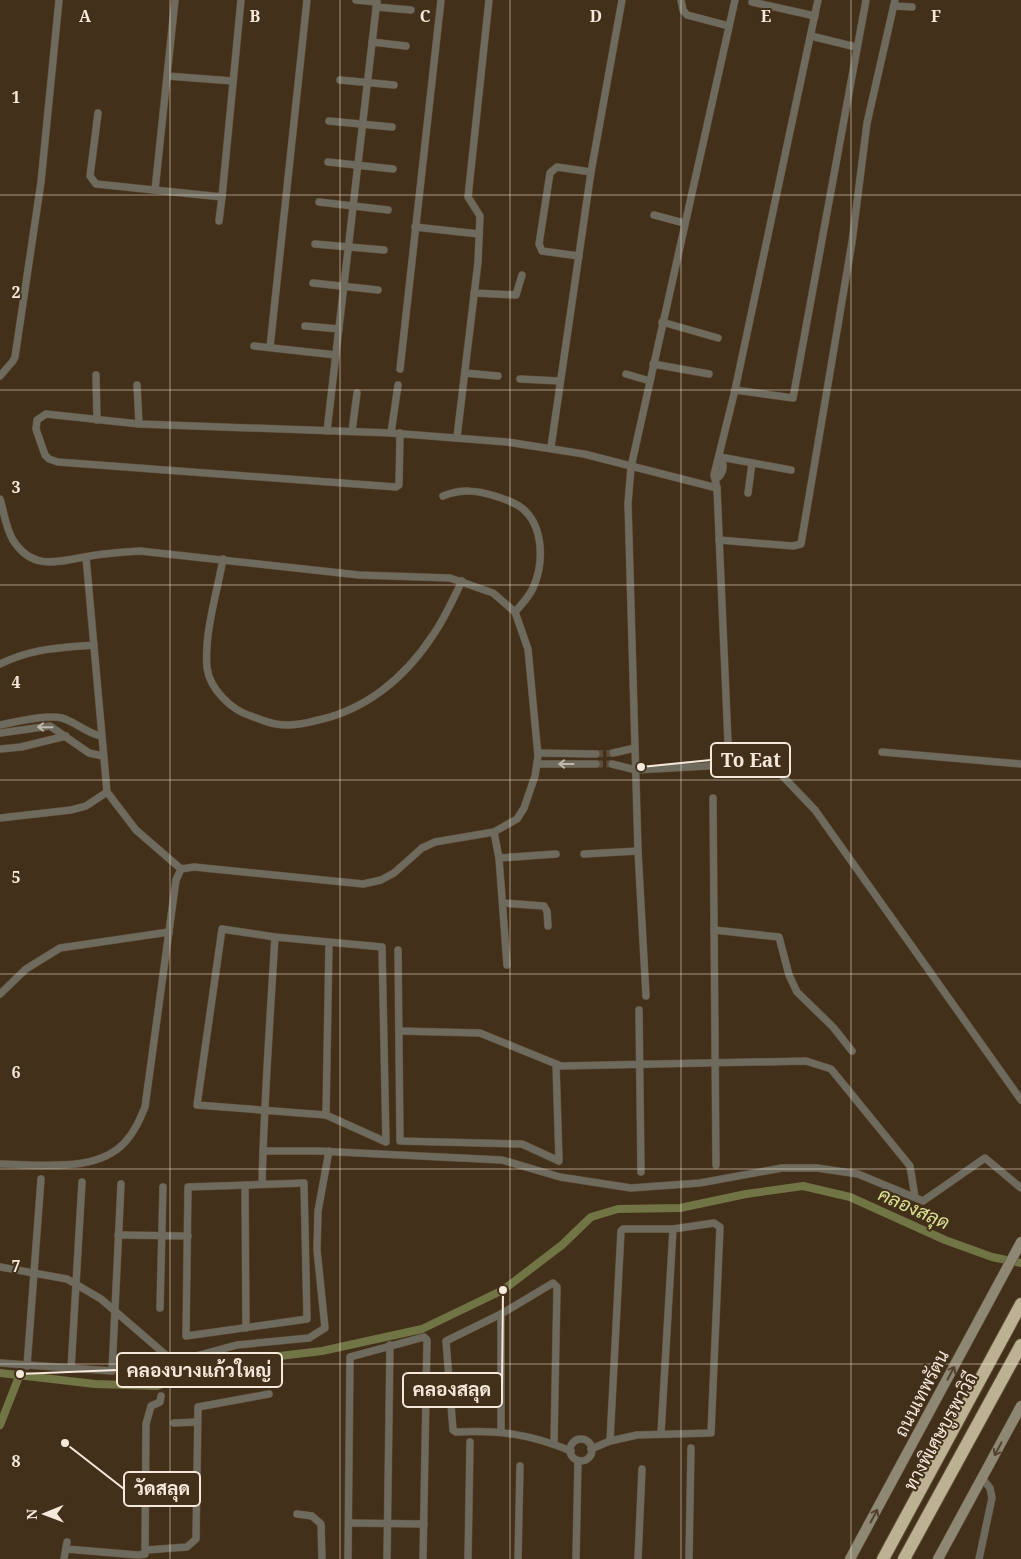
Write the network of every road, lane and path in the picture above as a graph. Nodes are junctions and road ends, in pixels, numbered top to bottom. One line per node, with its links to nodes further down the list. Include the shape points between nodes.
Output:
1 (59, 0): 69 (street, via 41,182 15,357)
2 (175, 0): 24 (street)
3 (241, 0): 26 (street)
4 (307, 0): 61 (street)
5 (356, 0): 14 (street)
6 (442, 0): 45 (street)
7 (489, 0): 46 (street, via 468,197 479,212)
8 (622, 0): 36 (street)
9 (681, 0): 19 (street, via 687,15)
10 (735, 0): 19 (street)
11 (818, 0): 18 (street)
12 (866, 0): 23 (street)
13 (752, 2): 18 (street)
14 (377, 3): 17 (street); 21 (street)
15 (894, 3): 16 (street); 94 (street, via 867,123 852,242 801,544)
16 (912, 7)
17 (411, 10)
18 (815, 16): 20 (street)
19 (729, 26): 44 (street)
20 (811, 36): 23 (street); 76 (street)
21 (372, 42): 22 (street); 27 (street)
22 (406, 46)
23 (856, 48): 76 (street, via 793,398)
24 (167, 76): 26 (street); 37 (street)
25 (340, 80): 27 (street)
26 (232, 81): 38 (street)
27 (368, 83): 28 (street); 31 (street)
28 (394, 85)
29 (98, 113): 37 (street, via 90,176 92,182)
30 (329, 121): 31 (street)
31 (363, 123): 32 (street); 34 (street)
32 (392, 127)
33 (328, 162): 34 (street)
34 (358, 164): 35 (street); 40 (street)
35 (393, 169)
36 (591, 172): 50 (street); 50 (street, via 557,167 550,173 539,244 542,251)
37 (155, 190): 38 (street)
38 (222, 197): 43 (street)
39 (319, 202): 40 (street)
40 (353, 206): 41 (street); 48 (street)
41 (388, 210)
42 (654, 216): 44 (street)
43 (219, 221)
44 (684, 222): 56 (street)
45 (415, 226): 46 (street); 64 (street)
46 (479, 234): 55 (street)
47 (315, 244): 48 (street)
48 (348, 248): 49 (street); 53 (street)
49 (384, 250)
50 (579, 256): 73 (street)
51 (522, 276): 55 (street, via 516,295)
52 (313, 283): 53 (street)
53 (344, 287): 54 (street); 58 (street)
54 (378, 290)
55 (474, 293): 65 (street)
56 (662, 322): 59 (street); 63 (street)
57 (305, 326): 58 (street)
58 (339, 329): 62 (street)
59 (718, 338)
60 (254, 346): 61 (street)
61 (270, 347): 62 (street)
62 (336, 355): 80 (street)
63 (653, 364): 67 (street); 72 (street)
64 (400, 368)
65 (465, 373): 70 (street); 84 (street)
66 (626, 374): 72 (street)
67 (709, 374)
68 (96, 375): 78 (street)
69 (0, 376)
70 (498, 376)
71 (520, 379): 73 (street)
72 (650, 381): 88 (street)
73 (560, 382): 85 (street)
74 (398, 384): 82 (street)
75 (137, 385): 79 (street)
76 (735, 390): 86 (street)
77 (357, 393): 81 (street)
78 (97, 420): 79 (street); 83 (street, via 46,414 39,418 35,425 45,455 58,462 396,487 399,485)
79 (139, 424): 80 (street)
80 (327, 430): 81 (street)
81 (352, 431): 82 (street)
82 (391, 433): 83 (street)
83 (400, 433): 84 (street)
84 (457, 437): 85 (street)
85 (551, 447): 88 (street)
86 (720, 457): 87 (street); 90 (street, via 714,475)
87 (752, 463): 89 (street); 91 (street)
88 (631, 467): 90 (street); 105 (street, via 628,503)
89 (791, 470)
90 (718, 488): 94 (street)
91 (748, 493)
92 (443, 496): 98 (street, via 458,490 488,494 515,504 534,521 539,544 537,578)
93 (0, 499): 95 (street, via 12,538 29,556 41,562 56,563)
94 (719, 540): 116 (street)
95 (86, 557): 96 (street, via 140,551); 99 (street)
96 (222, 559): 97 (street, via 359,575 436,576); 97 (street, via 208,645 210,678 232,707 245,715 277,724 333,717 370,701 414,662 433,635)
97 (462, 581): 98 (street, via 493,593)
98 (515, 612): 108 (street, via 528,649)
99 (94, 645): 100 (street, via 37,650); 104 (street)
100 (0, 664)
101 (0, 725): 104 (street, via 63,718 86,732)
102 (0, 732): 103 (street, one-way to 102, via 56,728 46,726)
103 (66, 736): 106 (street); 111 (street, via 89,753)
104 (101, 736): 111 (street)
105 (636, 748): 109 (street); 117 (street)
106 (0, 749)
107 (882, 752): 115 (street)
108 (538, 753): 110 (street); 112 (street)
109 (613, 753)
110 (596, 754)
111 (103, 756): 118 (street)
112 (537, 764): 113 (street, one-way to 112); 121 (street, via 524,808 517,819)
113 (596, 764)
114 (612, 764): 117 (street)
115 (1021, 764)
116 (729, 766): 117 (street); 143 (street, via 767,763 815,810)
117 (636, 770): 122 (street)
118 (107, 792): 120 (street, via 86,806 71,810); 126 (street, via 136,830)
119 (713, 798): 129 (street)
120 (0, 818)
121 (494, 832): 125 (street); 126 (street, via 435,842 422,848 394,873 382,880 363,884 194,867)
122 (638, 851): 124 (street); 136 (street)
123 (556, 854): 125 (street)
124 (584, 854)
125 (499, 858): 127 (street)
126 (181, 869): 130 (street, via 176,880)
127 (503, 903): 128 (street, via 544,906); 134 (street)
128 (548, 926)
129 (714, 930): 139 (street, via 779,937 797,992); 140 (street)
130 (169, 932): 135 (street, via 60,948 26,969); 148 (street, via 145,1107 125,1142 110,1154 92,1161)
131 (275, 937): 132 (street); 144 (street); 144 (street, via 222,929 196,1105)
132 (329, 944): 145 (street); 145 (street, via 382,947 386,1142)
133 (398, 950): 138 (street)
134 (507, 965)
135 (0, 994)
136 (646, 996)
137 (639, 1010): 142 (street)
138 (399, 1031): 141 (street, via 480,1033); 141 (street, via 400,1141 522,1144 558,1161)
139 (852, 1051)
140 (716, 1063): 142 (street); 149 (street); 158 (street, via 806,1061 831,1069 910,1166)
141 (556, 1064): 142 (street)
142 (640, 1064): 150 (street)
143 (1021, 1100)
144 (265, 1110): 145 (street); 146 (street)
145 (326, 1115)
146 (263, 1151): 147 (street); 154 (street)
147 (329, 1151): 158 (street, via 502,1160 560,1178 631,1188 700,1184 782,1168 817,1168 858,1174); 169 (street, via 318,1211 317,1250 325,1328 308,1338 237,1345 174,1362)
148 (0, 1164)
149 (716, 1164)
150 (641, 1172)
151 (41, 1179): 165 (street)
152 (82, 1182): 166 (street)
153 (121, 1184): 160 (street)
154 (262, 1184): 155 (street); 172 (street, via 304,1183 307,1319)
155 (245, 1185): 162 (street, via 188,1187); 172 (street)
156 (163, 1187): 161 (street)
157 (1021, 1188): 158 (street, via 985,1158 923,1200)
158 (915, 1197)
159 (673, 1228): 185 (street); 185 (street, via 714,1223 720,1228 712,1429 708,1434); 186 (street, via 623,1229 619,1235)
160 (118, 1234): 161 (street); 169 (street)
161 (162, 1236): 162 (street); 168 (street)
162 (188, 1236): 172 (street, via 186,1336)
163 (1021, 1242): 211 (main road, ถนนเทพรัตน, one-way to 163)
164 (0, 1267): 165 (street)
165 (34, 1272): 166 (street); 177 (street)
166 (77, 1284): 169 (street); 178 (street)
167 (1021, 1306): 175 (highway); 212 (highway)
168 (160, 1308)
169 (114, 1311): 178 (street, via 112,1371)
170 (501, 1314): 184 (street); 184 (street, via 447,1339 445,1343 453,1430); 188 (street, via 553,1283 556,1285)
171 (1021, 1320): 175 (highway, ทางพิเศษบูรพาวิถี)
172 (246, 1328)
173 (390, 1346): 197 (street, via 350,1357); 198 (street); 199 (street, via 423,1337 427,1340)
174 (1021, 1347): 175 (highway)
175 (1012, 1357): 213 (highway, ทางพิเศษบูรพาวิถี); 214 (highway, ทางพิเศษบูรพาวิถี); 215 (highway)
176 (0, 1363): 177 (street)
177 (27, 1366): 178 (street)
178 (70, 1369)
179 (269, 1394): 182 (street, via 200,1406)
180 (161, 1396): 200 (street, via 160,1402 151,1406 146,1424)
181 (1021, 1406): 195 (main road, one-way to 195)
182 (197, 1422): 183 (street); 200 (street, via 196,1539 187,1547)
183 (174, 1423)
184 (500, 1431): 188 (street)
185 (661, 1434): 186 (street)
186 (610, 1441): 189 (street)
187 (470, 1442): 206 (street)
188 (554, 1444): 191 (street)
189 (592, 1448): 191 (street, via 585,1440 578,1439 572,1444); 192 (street, via 588,1458)
190 (691, 1448): 210 (street)
191 (571, 1451): 192 (street, via 572,1457)
192 (578, 1461): 208 (street)
193 (520, 1466): 207 (street)
194 (642, 1469): 209 (street)
195 (982, 1478): 216 (main road); 217 (street, via 990,1488 992,1498)
196 (297, 1514): 202 (street, via 312,1516 321,1524)
197 (349, 1523): 198 (street); 203 (street)
198 (388, 1523): 199 (street); 204 (street)
199 (424, 1524): 205 (street)
200 (146, 1550): 201 (street, via 144,1555 138,1555 66,1545)
201 (64, 1559)
202 (322, 1559)
203 (348, 1559)
204 (387, 1559)
205 (424, 1559)
206 (468, 1559)
207 (518, 1559)
208 (576, 1559)
209 (638, 1559)
210 (689, 1559)
211 (850, 1559)
212 (883, 1559)
213 (890, 1559)
214 (904, 1559)
215 (911, 1559)
216 (938, 1559)
217 (979, 1559)

